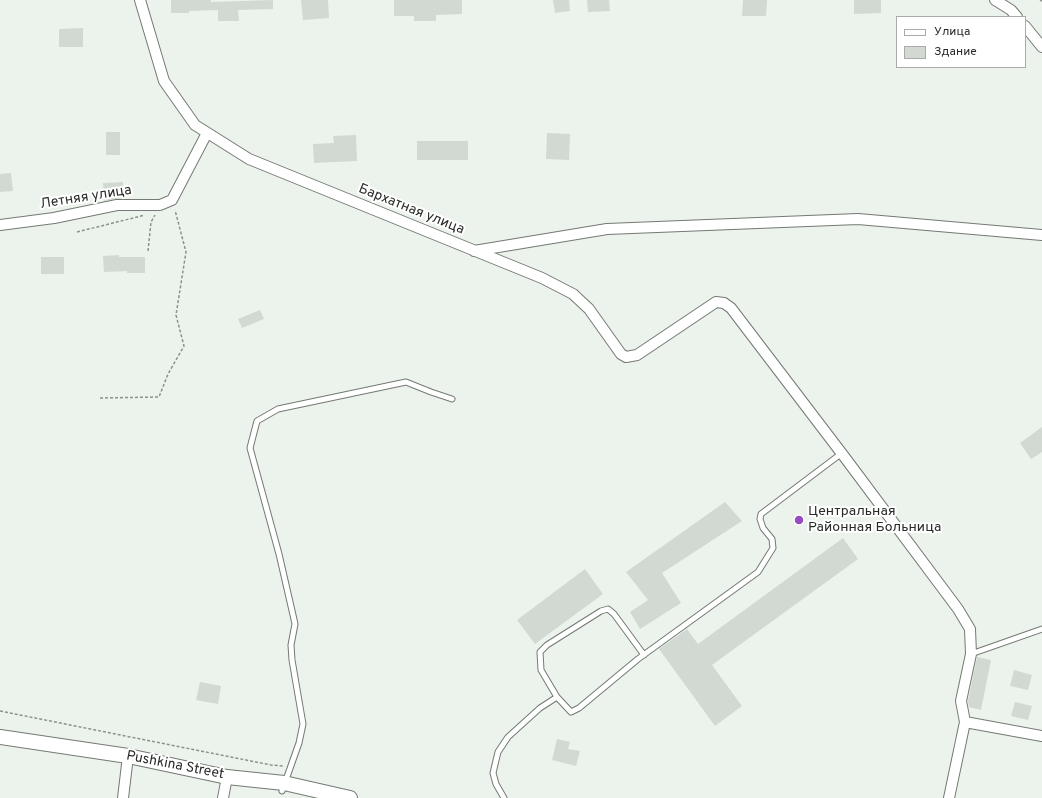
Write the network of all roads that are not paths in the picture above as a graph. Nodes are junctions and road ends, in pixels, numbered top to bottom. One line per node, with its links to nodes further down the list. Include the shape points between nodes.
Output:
1 (140, 0): 6 (street, Бархатная улица, via 164,81 195,125)
2 (995, 0): 3 (street)
3 (1016, 16)
4 (1026, 27): 5 (street)
5 (1042, 47)
6 (207, 133): 7 (street, Летняя улица, via 172,200 160,205 117,205 54,218); 9 (street, Бархатная улица, via 249,159)
7 (0, 225)
8 (1042, 234): 9 (street, via 858,219 608,229)
9 (474, 251): 11 (street, Бархатная улица, via 542,278 573,294 589,309 621,354 626,357 637,356 716,302 724,303)
10 (452, 398): 22 (lane, via 406,382 278,409 257,421 250,448 295,624 291,646 302,733)
11 (842, 453): 13 (lane, via 761,514 760,519 772,539 773,548 758,572); 14 (street, via 958,609 970,629)
12 (1042, 629): 14 (lane)
13 (644, 654): 15 (lane, via 579,708 570,712); 15 (lane, via 614,614 608,609 600,611 540,652 541,670)
14 (971, 654): 16 (street, via 961,701)
15 (557, 697): 26 (lane, via 540,708 508,737 498,752 493,773)
16 (965, 722): 17 (street); 27 (street)
17 (1042, 736)
18 (0, 737): 20 (street, Pushkina Street)
19 (0, 745): 20 (street)
20 (128, 759): 21 (street, Pushkina Street); 23 (street)
21 (225, 786): 22 (street, Pushkina Street)
22 (283, 787): 24 (street); 25 (street, Pushkina Street)
23 (123, 798)
24 (320, 798)
25 (350, 798)
26 (504, 798)
27 (949, 798)

